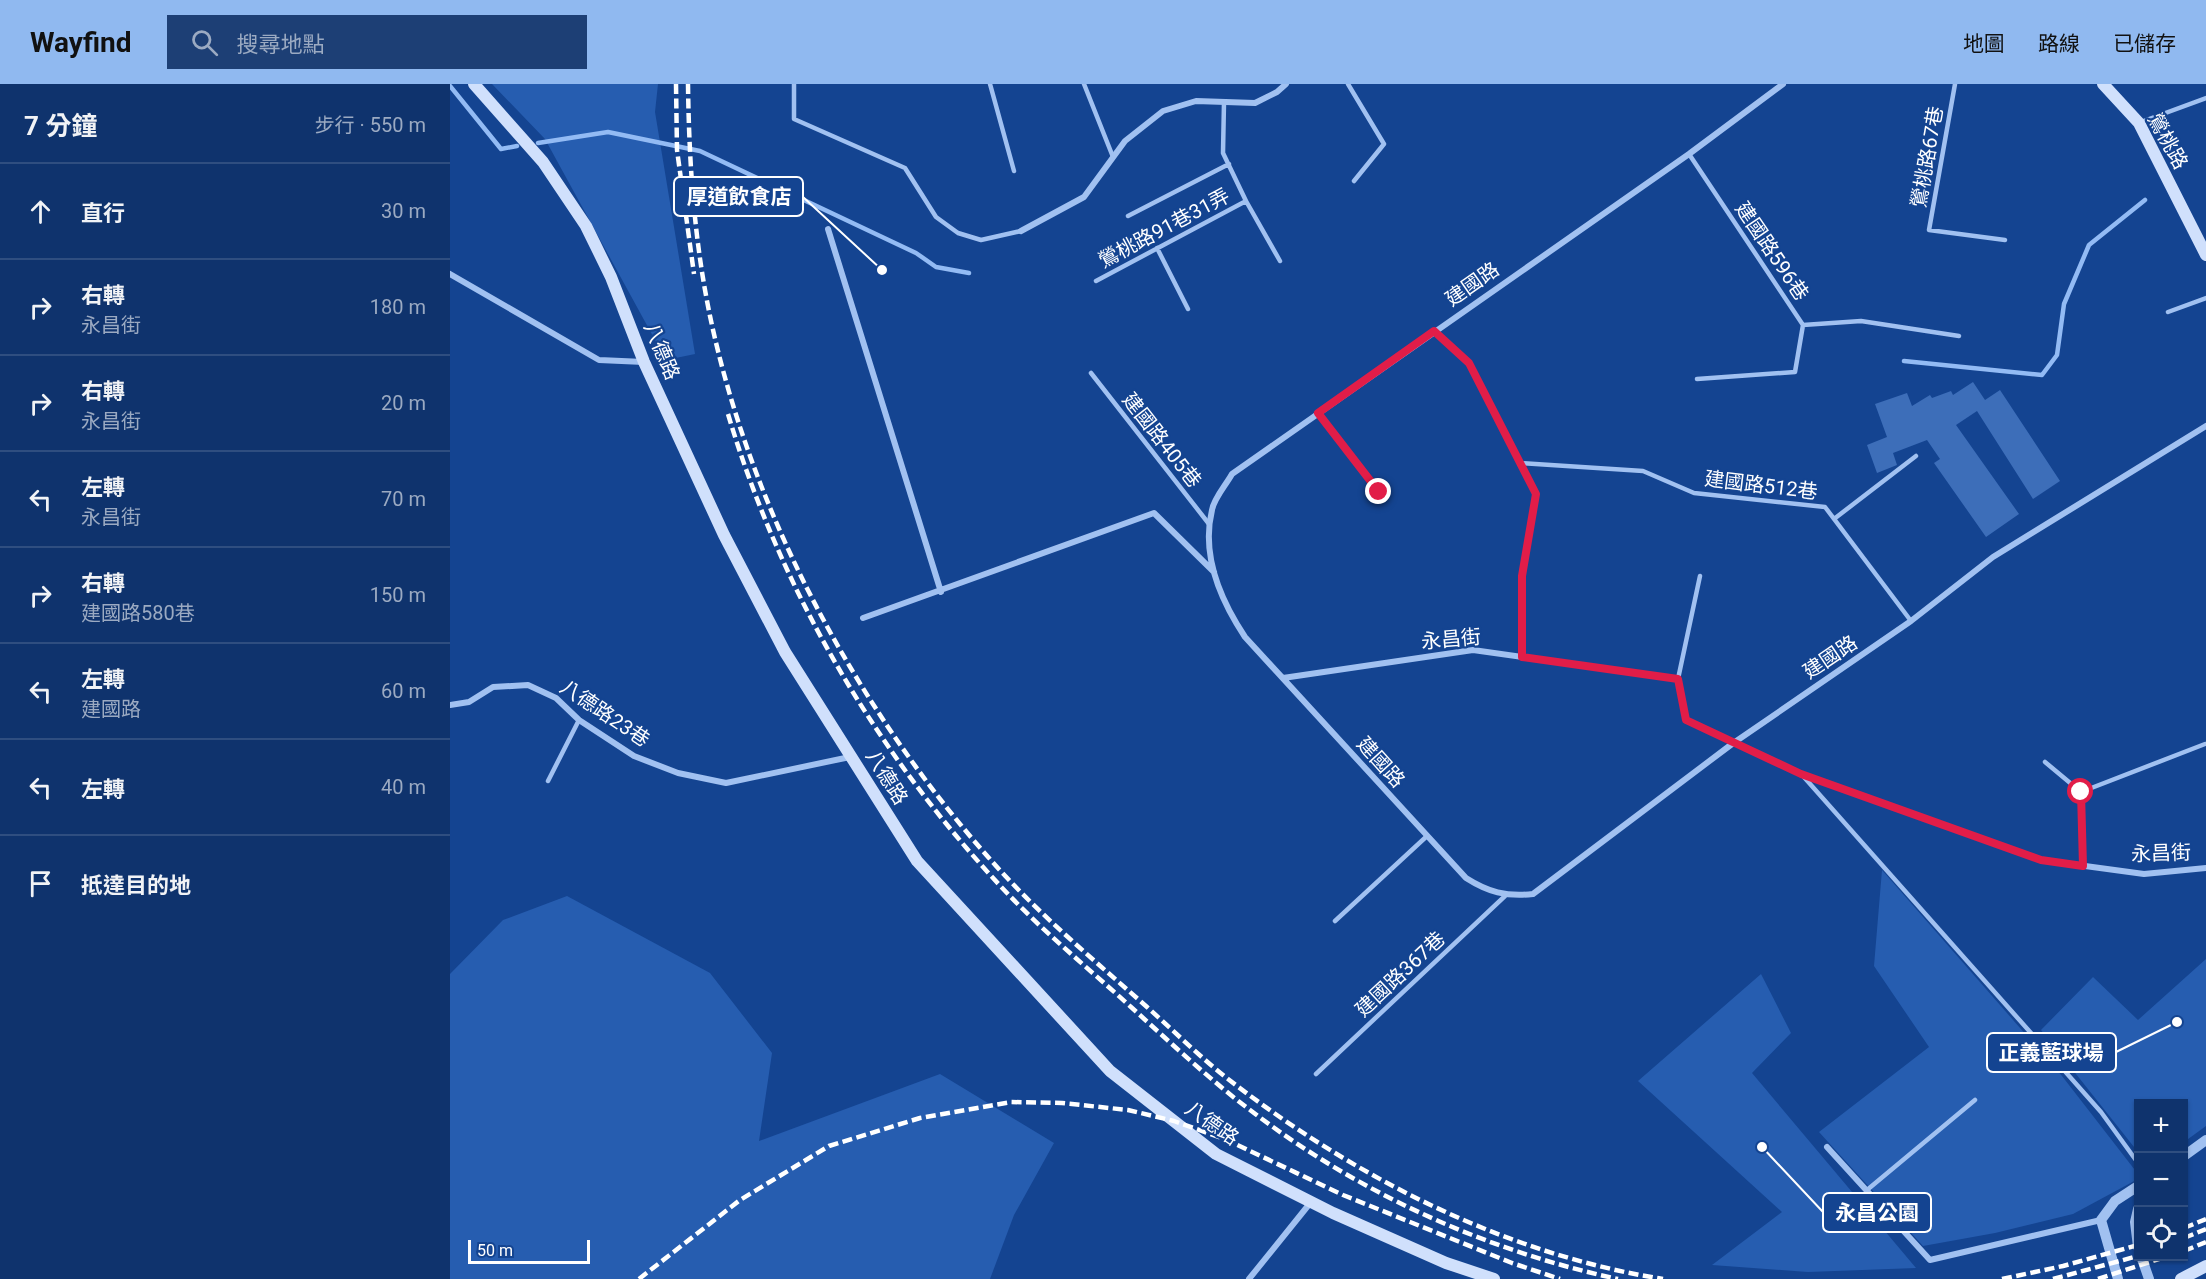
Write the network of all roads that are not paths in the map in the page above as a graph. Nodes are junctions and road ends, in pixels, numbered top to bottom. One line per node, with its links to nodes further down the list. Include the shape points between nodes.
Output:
1 (474, 84): 34 (main road, 八德路, via 543,162 585,226 611,277)
2 (794, 84): 21 (lane, via 794,119 905,168 936,217 958,232 981,240)
3 (990, 84): 16 (lane)
4 (1084, 84): 14 (lane)
5 (1286, 84): 11 (street, via 1255,104)
6 (1348, 84): 17 (lane, via 1384,144)
7 (1783, 84): 13 (street, 建國路)
8 (1955, 84): 22 (lane, 鶯桃路67巷, via 1929,230)
9 (2103, 84): 12 (main road, 鶯桃路)
10 (2206, 98): 12 (lane)
11 (1224, 102): 14 (street, via 1196,100 1163,111 1125,141); 15 (lane, 鶯桃路91巷31弄, via 1223,153)
12 (2139, 123): 24 (main road, 鶯桃路)
13 (1689, 154): 31 (lane, 建國路596巷); 32 (street, 建國路)
14 (1113, 157): 21 (street, via 1084,197)
15 (1229, 164): 18 (lane, 鶯桃路91巷31弄); 19 (lane)
16 (1014, 171)
17 (1354, 180)
18 (1246, 201): 23 (lane, 鶯桃路91巷31弄); 25 (lane, 鶯桃路91巷31弄)
19 (1128, 216)
20 (828, 229): 46 (street)
21 (1021, 231)
22 (2005, 240)
23 (1157, 248): 27 (lane, 鶯桃路91巷31弄); 29 (lane)
24 (2206, 255)
25 (1280, 261)
26 (450, 273): 34 (street, via 599,360)
27 (1096, 281)
28 (2206, 298): 30 (lane)
29 (1188, 309)
30 (2168, 312)
31 (1803, 325): 33 (lane, 建國路596巷, via 1861,321); 36 (lane, via 1795,372)
32 (1434, 331): 37 (street, 建國路); 40 (lane, via 1469,363)
33 (1959, 336)
34 (644, 362): 56 (main road, 八德路, via 724,535 785,652)
35 (1091, 373): 43 (lane, 建國路405巷)
36 (1697, 379)
37 (1318, 413): 41 (lane); 43 (street, 建國路, via 1232,474 1212,508)
38 (2206, 426): 48 (street, 建國路, via 1993,557)
39 (1916, 456): 42 (lane)
40 (1520, 463): 42 (lane, 建國路512巷, via 1643,471 1694,493 1825,507); 49 (lane, via 1536,494 1522,576)
41 (1379, 492)
42 (1834, 519): 48 (lane, 建國路512巷)
43 (1210, 525): 44 (street, 建國路, via 1208,538)
44 (1215, 572): 46 (street, via 1154,513); 50 (street, 建國路, via 1225,606 1235,622)
45 (1700, 576): 51 (lane)
46 (940, 592): 47 (street)
47 (863, 618)
48 (1911, 621): 54 (street, 建國路)
49 (1522, 657): 50 (street, 永昌街, via 1473,650); 51 (street, 永昌街)
50 (1283, 678): 61 (street, 建國路)
51 (1678, 679): 54 (street, 永昌街, via 1686,720)
52 (450, 705): 53 (street, 八德路23巷, via 469,702 493,687 528,685 556,698)
53 (579, 720): 56 (street, 八德路23巷, via 634,756 678,773 726,783); 59 (lane)
54 (1732, 744): 58 (street, 永昌街); 64 (street, 建國路, via 1533,894)
55 (2205, 744): 60 (lane)
56 (851, 757): 74 (main road, 八德路, via 917,861 1110,1071 1216,1154)
57 (2045, 762): 60 (lane)
58 (1801, 774): 62 (street, 永昌街, via 2041,860); 71 (lane, via 2101,1112)
59 (548, 781)
60 (2081, 792): 62 (lane)
61 (1427, 836): 64 (street, 建國路, via 1466,878); 65 (lane)
62 (2083, 866): 63 (street, 永昌街, via 2144,874)
63 (2206, 868)
64 (1505, 896): 66 (lane, 建國路367巷)
65 (1335, 921)
66 (1316, 1074)
67 (1975, 1100): 73 (lane)
68 (2206, 1140): 70 (street)
69 (1827, 1147): 73 (street)
70 (2188, 1153)
71 (2134, 1156)
72 (2134, 1189): 75 (street, via 2115,1201)
73 (1867, 1190): 75 (street, via 1930,1260)
74 (1311, 1202): 78 (street); 79 (main road, 八德路, via 1446,1263)
75 (2101, 1220): 80 (street)
76 (2142, 1261): 81 (street)
77 (2206, 1266): 82 (main road)
78 (1250, 1279)
79 (1494, 1279)
80 (2118, 1279)
81 (2149, 1279)
82 (2181, 1279)

